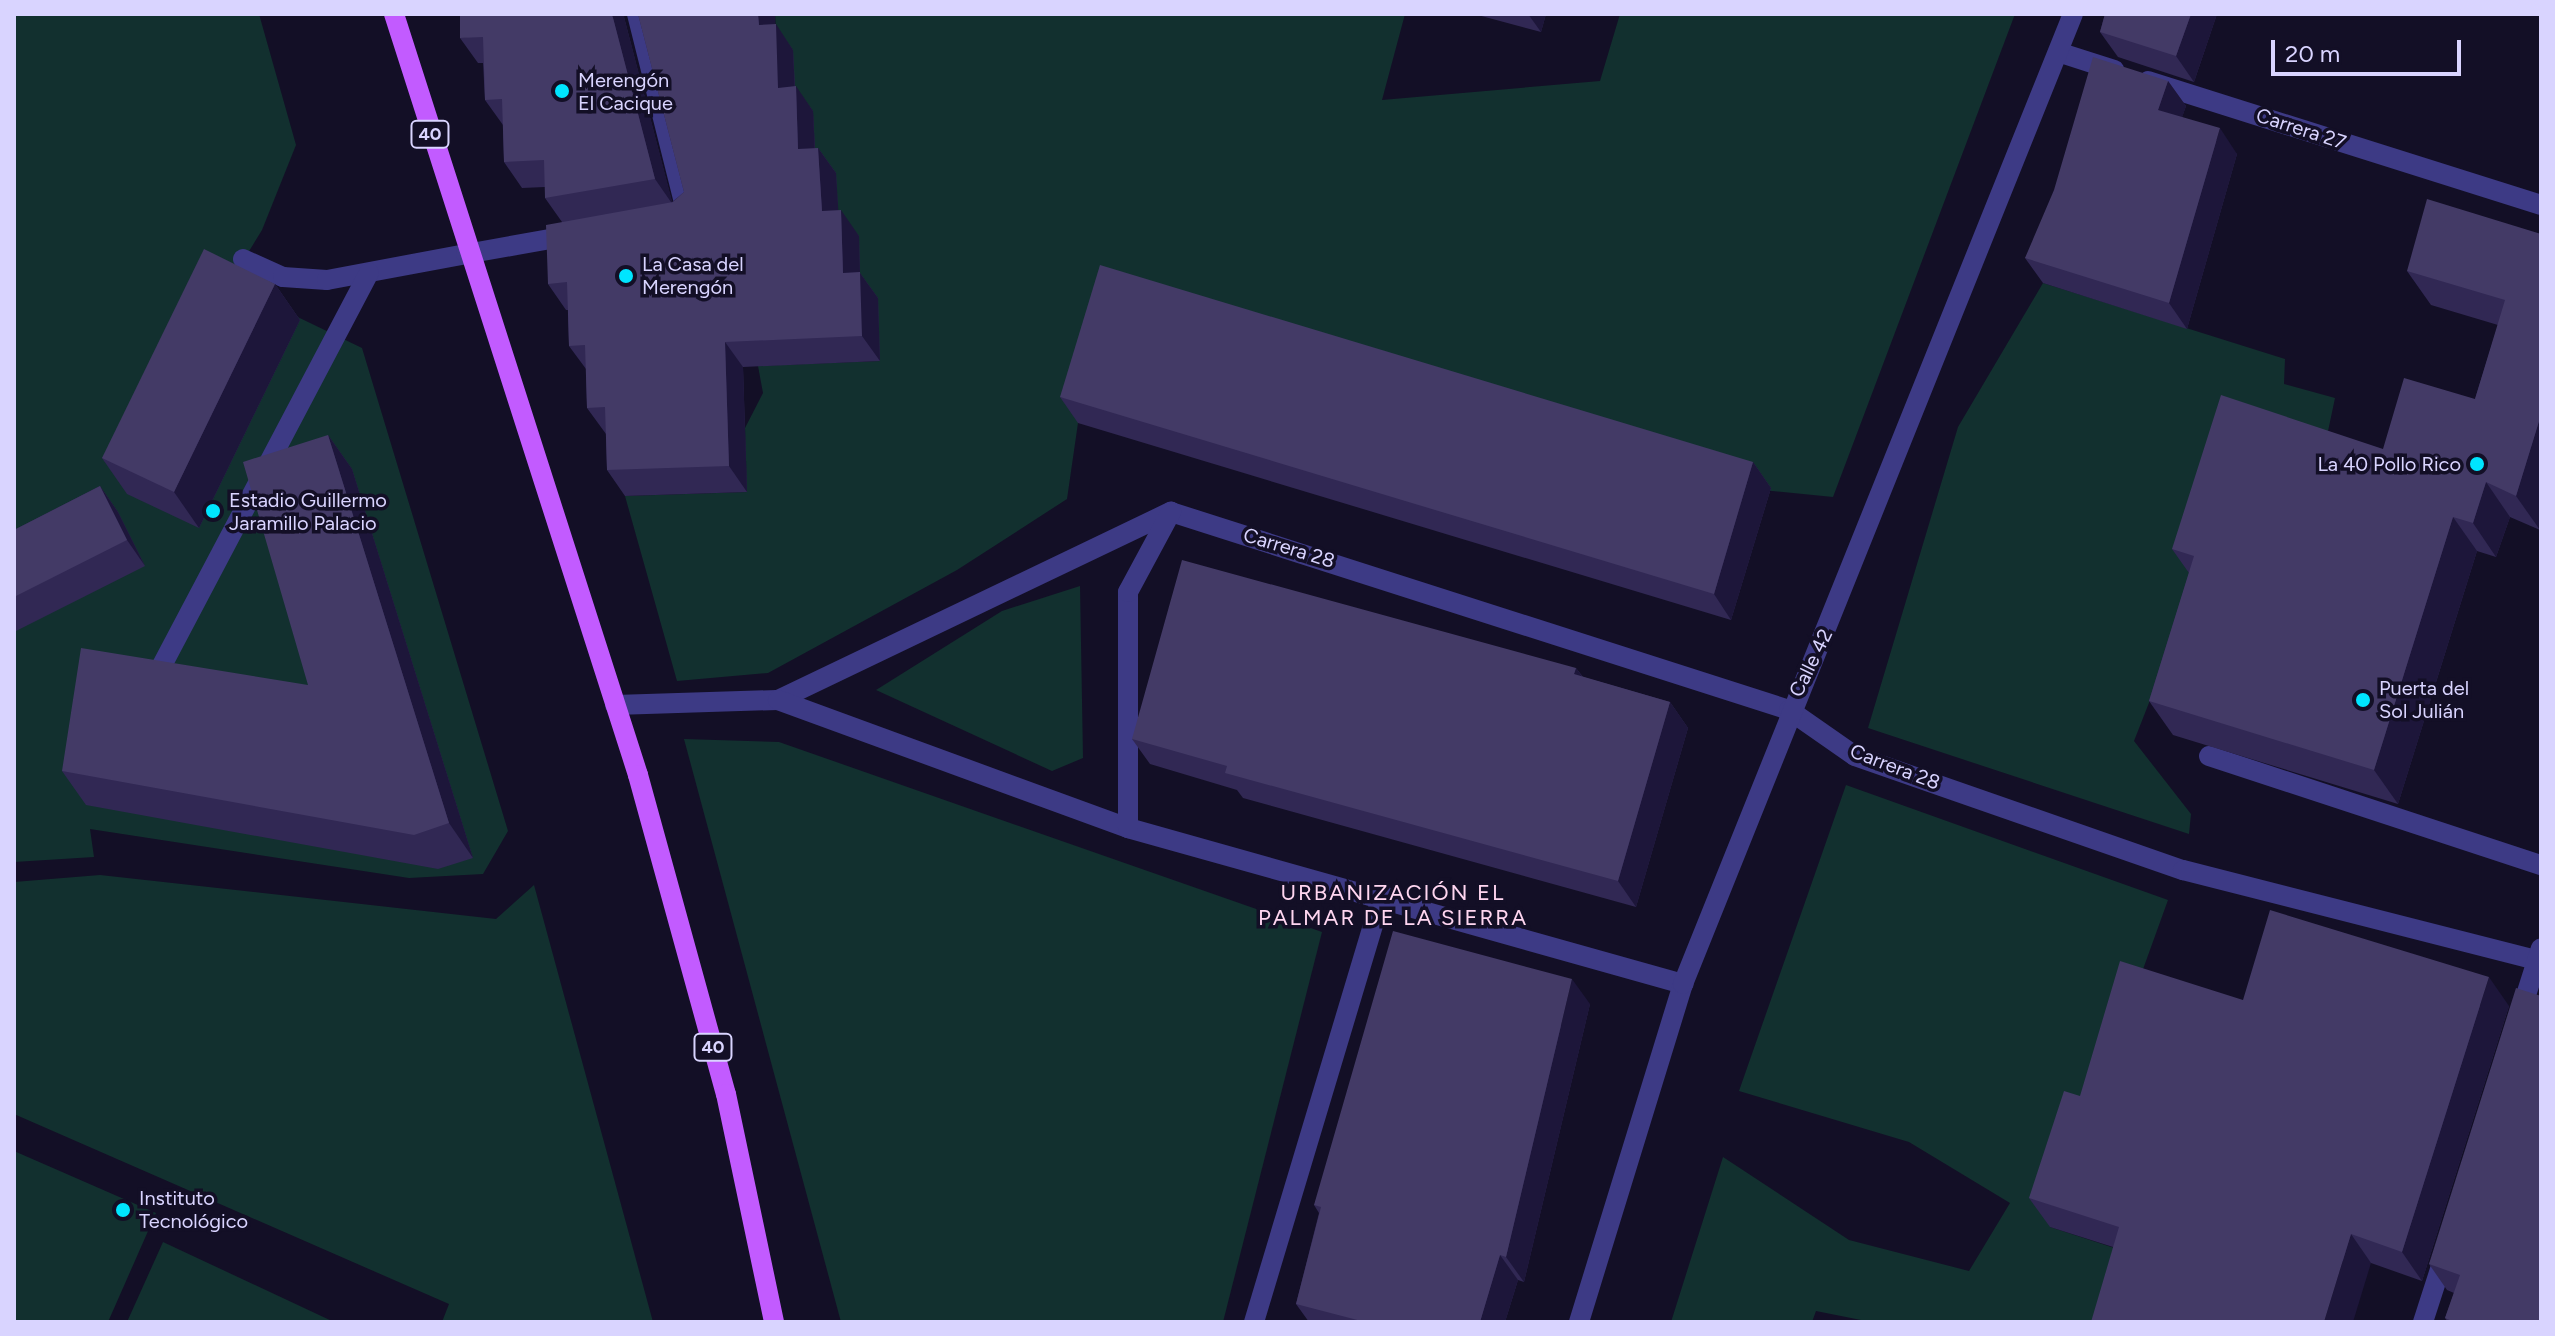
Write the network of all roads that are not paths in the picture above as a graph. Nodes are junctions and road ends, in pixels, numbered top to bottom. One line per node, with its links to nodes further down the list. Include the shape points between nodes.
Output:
1 (394, 14): 8 (main road, 40)
2 (637, 14): 6 (street, via 689,215)
3 (2073, 14): 4 (street, Calle 42)
4 (2061, 53): 5 (street, Carrera 27); 17 (street, Calle 42, via 1828,630)
5 (2541, 205)
6 (660, 220)
7 (600, 231): 8 (street)
8 (466, 254): 10 (street); 16 (main road, 40)
9 (243, 259): 10 (street, via 283,277)
10 (369, 273): 11 (street)
11 (251, 488): 13 (street); 14 (street, via 159,671 166,681)
12 (1171, 512): 15 (street); 17 (street, Carrera 28); 19 (street, via 1128,592)
13 (260, 518)
14 (196, 683)
15 (778, 700): 16 (street); 19 (street)
16 (615, 705): 26 (main road, 40, via 726,1094)
17 (1789, 710): 22 (street, Carrera 28, via 1855,756 2183,870); 23 (street, Calle 42)
18 (2209, 756): 20 (street)
19 (1128, 828): 21 (street)
20 (2541, 865)
21 (1382, 894): 23 (street); 27 (street)
22 (2540, 956): 24 (street)
23 (1683, 984): 28 (street, Calle 42)
24 (2514, 1035)
25 (2452, 1231): 29 (street)
26 (774, 1322)
27 (1254, 1322)
28 (1579, 1322)
29 (2423, 1322)

